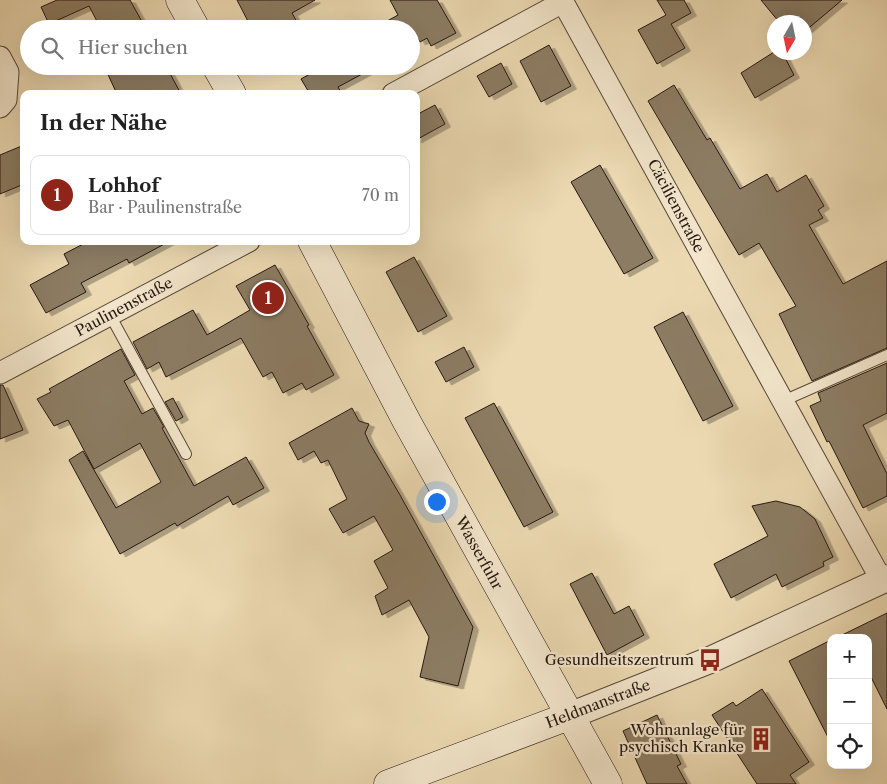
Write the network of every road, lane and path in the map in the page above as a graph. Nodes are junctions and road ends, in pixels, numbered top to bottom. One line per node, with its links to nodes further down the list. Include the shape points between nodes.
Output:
1 (180, 0): 2 (main road)
2 (191, 20)
3 (0, 57): 7 (street, via 8,72 6,100)
4 (221, 75): 5 (main road)
5 (230, 90)
6 (400, 90): 13 (street, Cäcilienstraße, via 563,2)
7 (0, 108)
8 (241, 245): 10 (street, Paulinenstraße)
9 (314, 245): 16 (main road, Wasserfuhr, via 407,422)
10 (110, 315): 12 (street, Paulinenstraße); 14 (lane)
11 (887, 355): 13 (lane)
12 (0, 373)
13 (784, 401): 15 (street, Cäcilienstraße)
14 (186, 454)
15 (884, 579): 16 (street, Heldmanstraße, via 710,660)
16 (569, 716): 17 (main road, Heldmanstraße); 18 (main road, Wasserfuhr)
17 (388, 784)
18 (608, 784)

